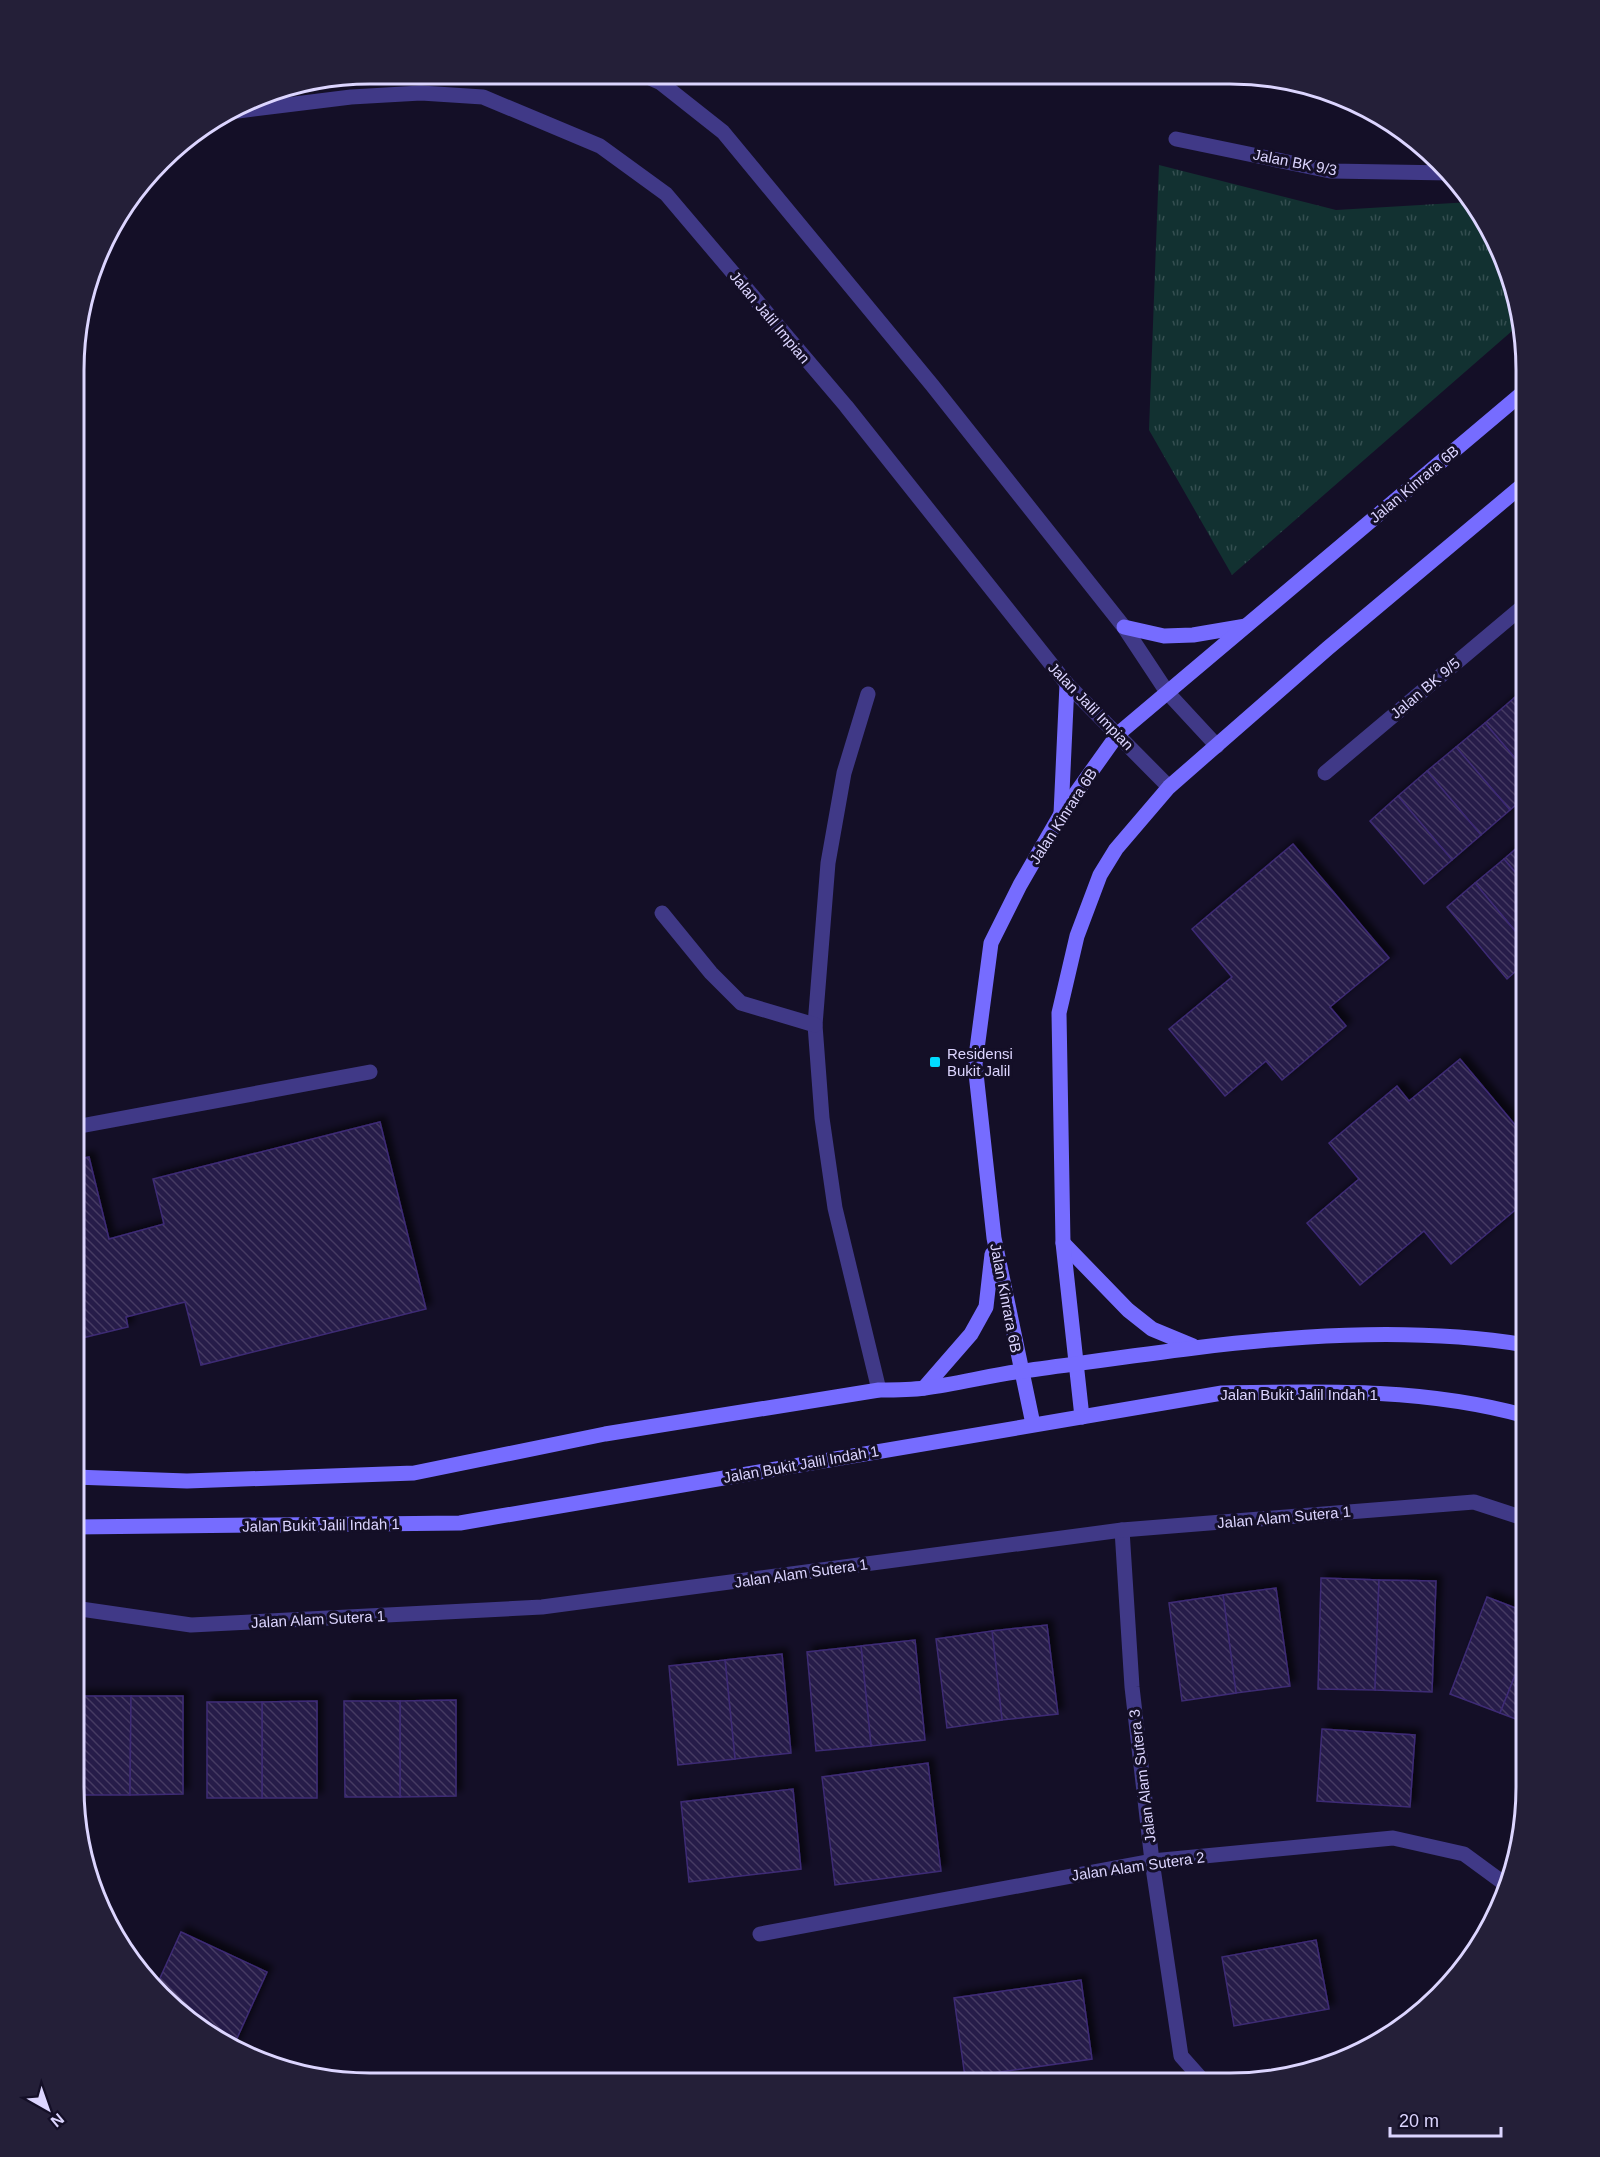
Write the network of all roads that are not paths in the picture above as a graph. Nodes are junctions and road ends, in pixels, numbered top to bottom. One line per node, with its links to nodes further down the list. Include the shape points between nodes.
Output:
1 (662, 84): 9 (street, via 723,132 932,385)
2 (255, 109): 10 (street, Jalan Jalil Impian, via 421,93 483,97 600,146 666,194 846,406)
3 (1176, 139): 4 (street, Jalan BK 9/3, via 1330,171)
4 (1436, 173)
5 (1516, 399): 8 (street, Jalan Kinrara 6B)
6 (1516, 490): 14 (street)
7 (1516, 612): 15 (street, Jalan BK 9/5)
8 (1246, 626): 9 (street, via 1164,636); 11 (street, Jalan Kinrara 6B)
9 (1124, 627): 11 (street)
10 (1067, 684): 13 (street, Jalan Jalil Impian); 17 (street)
11 (1167, 692): 13 (street, Jalan Kinrara 6B); 14 (street)
12 (868, 694): 19 (street, via 844,773 828,863)
13 (1118, 734): 16 (street, Jalan Jalil Impian); 17 (street, Jalan Kinrara 6B)
14 (1217, 746): 16 (street)
15 (1324, 773)
16 (1169, 787): 23 (street, via 1116,849 1100,875 1066,970 1059,1013)
17 (1061, 814): 22 (street, Jalan Kinrara 6B, via 991,944 975,1064)
18 (662, 913): 19 (street, via 741,1003)
19 (815, 1025): 29 (street, via 822,1118 835,1208)
20 (370, 1072): 21 (street)
21 (84, 1125)
22 (994, 1238): 27 (street, Jalan Kinrara 6B); 28 (street, via 986,1307 971,1334)
23 (1063, 1243): 25 (street, via 1128,1310 1152,1329); 26 (street)
24 (1516, 1343): 25 (street, via 1470,1336 1358,1336)
25 (1194, 1346): 26 (street)
26 (1076, 1364): 27 (street); 31 (street)
27 (1020, 1371): 28 (street); 32 (street, Jalan Kinrara 6B)
28 (924, 1388): 29 (street)
29 (879, 1390): 33 (street, via 605,1434 414,1473 187,1481)
30 (1516, 1414): 31 (street, Jalan Bukit Jalil Indah 1, via 1425,1396 1350,1390 1222,1393)
31 (1082, 1417): 32 (street, Jalan Bukit Jalil Indah 1)
32 (1033, 1424): 35 (street, Jalan Bukit Jalil Indah 1, via 460,1523)
33 (84, 1477)
34 (1516, 1516): 36 (street, Jalan Alam Sutera 1, via 1474,1502)
35 (84, 1527)
36 (1122, 1530): 37 (street, Jalan Alam Sutera 1, via 542,1607 191,1625); 38 (street, Jalan Alam Sutera 3, via 1132,1687)
37 (84, 1609)
38 (1152, 1861): 39 (street, Jalan Alam Sutera 2, via 1393,1838 1464,1854); 40 (street, Jalan Alam Sutera 2); 41 (street, Jalan Alam Sutera 3, via 1181,2056)
39 (1500, 1881)
40 (759, 1934)
41 (1195, 2073)

